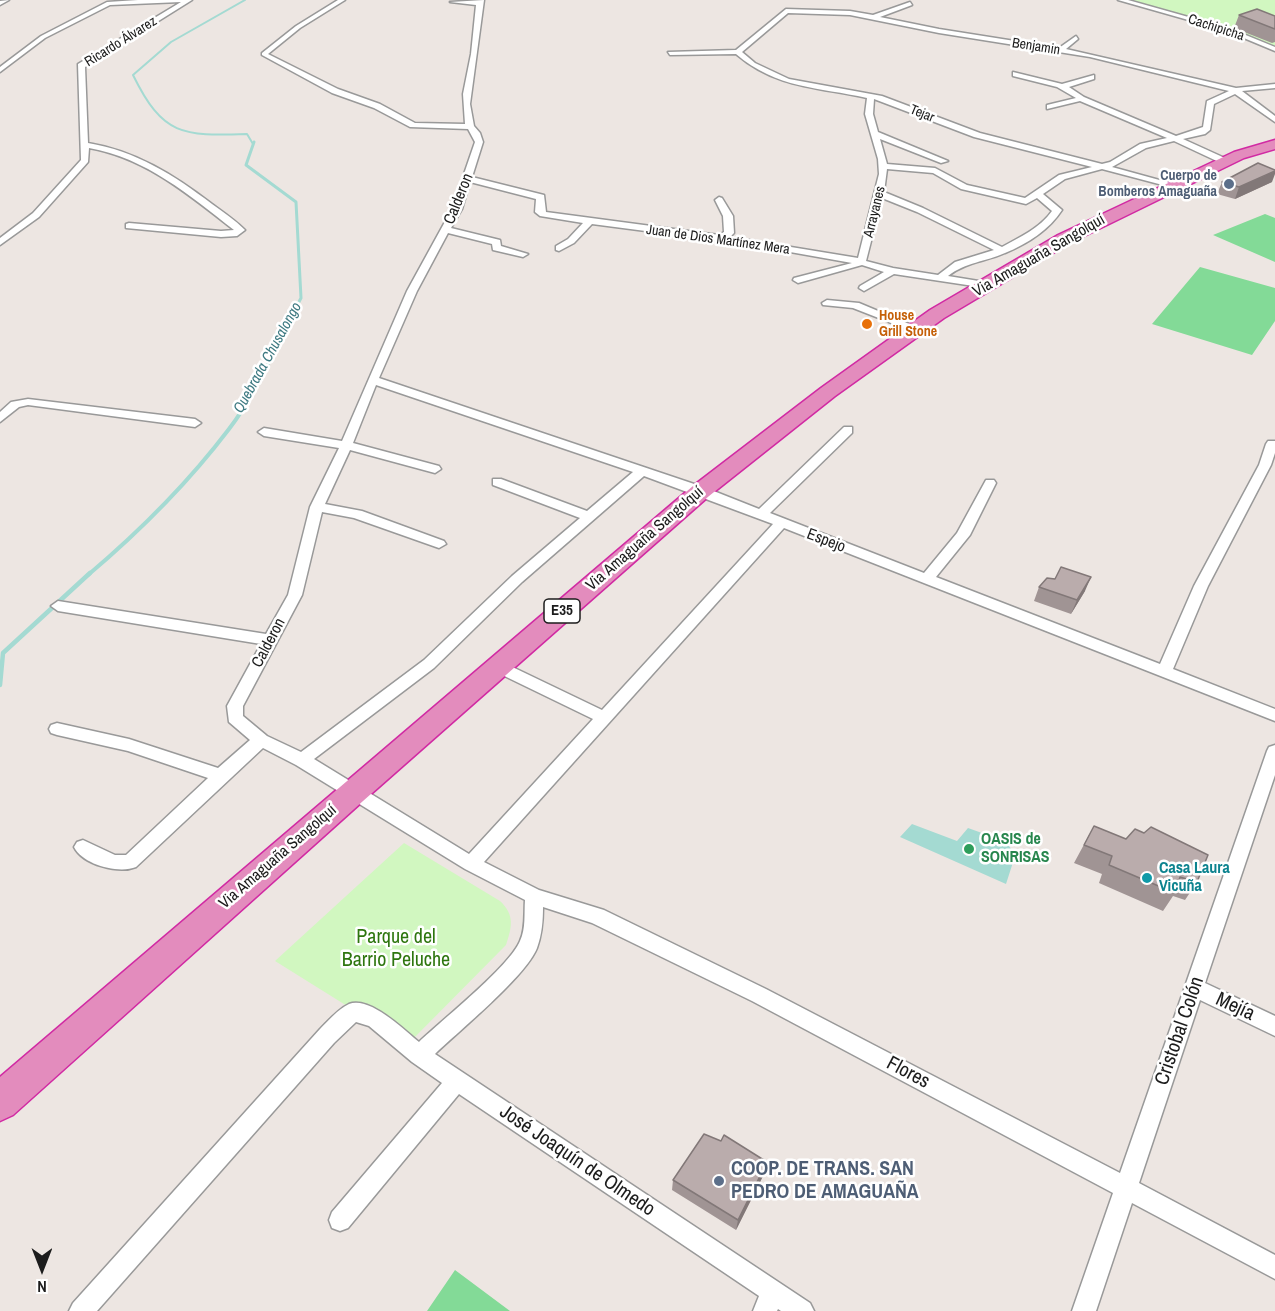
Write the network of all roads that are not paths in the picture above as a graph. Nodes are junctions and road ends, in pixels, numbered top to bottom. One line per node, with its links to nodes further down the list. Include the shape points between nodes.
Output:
1 (6, 0): 7 (street)
2 (188, 0): 15 (street, via 109,3 43,37); 29 (street, Ricardo Álvarez, via 81,66)
3 (342, 0): 25 (street, via 264,54 335,91 376,105 418,126)
4 (1121, 0): 11 (street, Cachipicha, via 1229,30)
5 (481, 1): 6 (street); 25 (street, Calderon, via 465,93)
6 (453, 2)
7 (0, 3)
8 (910, 4): 9 (street)
9 (873, 17): 12 (street, Benjamin); 13 (street, Benjamin, via 786,10)
10 (1076, 38): 12 (street)
11 (1275, 49)
12 (1061, 50): 20 (street, Benjamin)
13 (738, 52): 14 (street); 21 (street, Tejar, via 765,73 783,80)
14 (670, 53)
15 (0, 70)
16 (1016, 74): 19 (street)
17 (1091, 77): 19 (street)
18 (1275, 86): 20 (street)
19 (1061, 87): 22 (street)
20 (1234, 90): 24 (street, Benjamin); 27 (street, via 1210,104 1207,128)
21 (871, 96): 26 (street, Arrayanes); 33 (street, Tejar, via 978,135)
22 (1080, 99): 23 (street); 27 (street)
23 (1050, 106)
24 (1275, 120)
25 (470, 127): 34 (street, Calderon, via 479,142)
26 (875, 134): 30 (street); 32 (street, Arrayanes)
27 (1174, 139): 31 (street); 33 (street, via 1143,146)
28 (1275, 144): 31 (highway, Via Amaguaña Sangolquí / E35)
29 (86, 145): 40 (street, via 118,152 156,169 240,230 221,234); 43 (street, Ricardo Álvarez, via 83,163 36,215)
30 (944, 161)
31 (1224, 161): 35 (highway, Via Amaguaña Sangolquí / E35)
32 (883, 166): 36 (street, Arrayanes); 37 (street, via 935,171 964,187 1020,201)
33 (1104, 166): 35 (street, Tejar); 37 (street, via 1062,177)
34 (469, 179): 39 (street, Juan de Dios Martínez Mera, via 542,197 541,214); 41 (street, Calderon)
35 (1171, 186): 51 (highway, Via Amaguaña Sangolquí / E35, via 1064,239)
36 (880, 194): 45 (street); 47 (street, Arrayanes)
37 (1038, 194): 45 (street, via 1057,212 1034,233)
38 (719, 200): 42 (street, via 730,223 729,233)
39 (590, 221): 42 (street, Juan de Dios Martínez Mera); 44 (street)
40 (129, 226)
41 (447, 230): 46 (street, via 496,242 496,248); 55 (street, Calderon, via 412,291)
42 (723, 237): 47 (street, Juan de Dios Martínez Mera)
43 (0, 242)
44 (560, 248)
45 (1002, 250): 49 (street, via 963,262)
46 (523, 254)
47 (861, 262): 48 (street, Juan de Dios Martínez Mera); 50 (street)
48 (892, 271): 49 (street, Juan de Dios Martínez Mera); 52 (street)
49 (940, 278): 51 (street, Juan de Dios Martínez Mera)
50 (798, 280)
51 (987, 285): 54 (highway, Via Amaguaña Sangolquí / E35)
52 (864, 288)
53 (827, 303): 54 (street, via 855,305)
54 (916, 329): 66 (highway, Via Amaguaña Sangolquí / E35)
55 (372, 380): 61 (street, Calderon); 63 (street, Espejo)
56 (0, 418): 57 (street, via 15,404 28,402)
57 (195, 423)
58 (848, 429): 68 (street)
59 (264, 432): 61 (street)
60 (1272, 444): 76 (street, via 1265,465 1201,586)
61 (346, 445): 62 (street); 67 (street, Calderon)
62 (435, 469)
63 (642, 471): 66 (street, Espejo); 69 (street)
64 (497, 482): 69 (street)
65 (990, 483): 72 (street, via 963,535)
66 (701, 491): 68 (street, Espejo); 75 (highway, Via Amaguaña Sangolquí / E35)
67 (317, 507): 71 (street, via 357,514); 74 (street, Calderon, via 299,585)
68 (760, 516): 70 (street, Espejo)
69 (590, 517): 82 (street, via 517,579 429,664)
70 (780, 524): 72 (street, Espejo); 78 (street)
71 (439, 544)
72 (926, 580): 76 (street, Espejo)
73 (58, 606): 74 (street)
74 (270, 640): 80 (street, Calderon, via 235,706 235,718)
75 (497, 666): 78 (street); 84 (highway, Via Amaguaña Sangolquí / E35)
76 (1164, 672): 77 (street, Espejo)
77 (1275, 715)
78 (604, 718): 86 (street)
79 (57, 729): 83 (street, via 129,746)
80 (261, 740): 82 (street, Calderon); 83 (street)
81 (1275, 751): 88 (street, Cristobal Colón)
82 (302, 760): 84 (street, Calderon)
83 (221, 776): 85 (street, via 130,862 113,863)
84 (352, 792): 86 (street, Calderon); 92 (highway, Via Amaguaña Sangolquí / E35)
85 (83, 847)
86 (471, 864): 87 (street, Calderon)
87 (534, 896): 90 (street, via 528,947 507,973); 93 (street, Flores, via 597,916 634,933)
88 (1195, 988): 89 (street, Mejía); 93 (street, Cristobal Colón)
89 (1275, 1026)
90 (419, 1055): 91 (street, José Joaquín de Olmedo); 97 (street, José Joaquín de Olmedo, via 375,1018 353,1012 327,1036)
91 (457, 1081): 94 (street); 96 (street, José Joaquín de Olmedo)
92 (0, 1101)
93 (1125, 1186): 95 (street, Flores); 99 (street, Cristobal Colón)
94 (340, 1220)
95 (1275, 1267)
96 (769, 1302): 98 (street, José Joaquín de Olmedo)
97 (81, 1311)
98 (802, 1311)
99 (1084, 1311)

